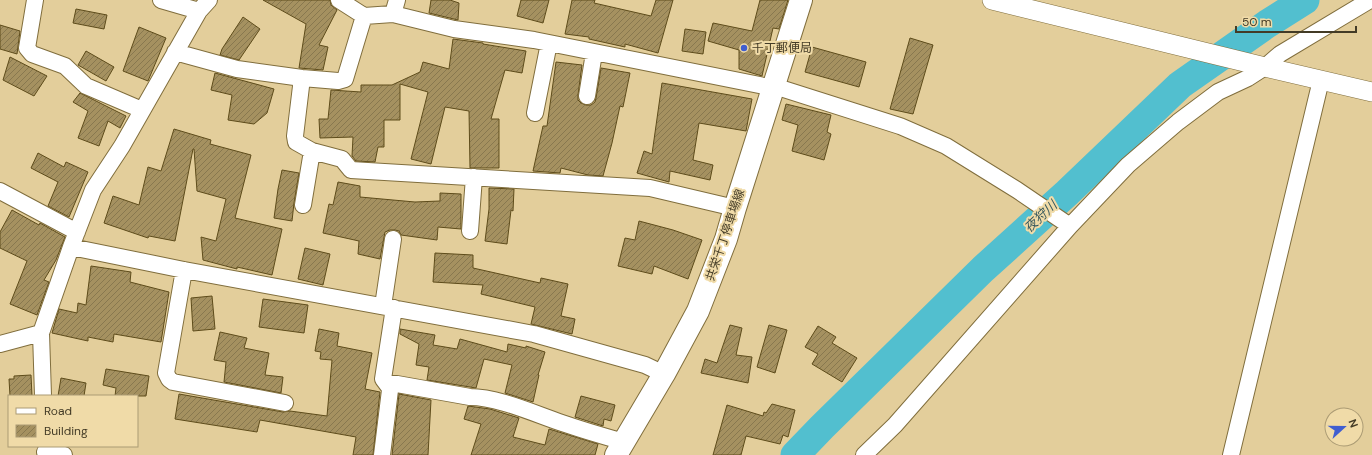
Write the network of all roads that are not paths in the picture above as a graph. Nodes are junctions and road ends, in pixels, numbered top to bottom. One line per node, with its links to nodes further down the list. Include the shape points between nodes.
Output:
1 (35, 0): 19 (street, via 26,48 32,54 65,66 86,86)
2 (161, 0): 7 (street)
3 (339, 0): 9 (street)
4 (801, 0): 16 (main road, 共栄千丁停車場線)
5 (993, 0): 13 (street)
6 (1370, 0): 13 (street)
7 (204, 6): 11 (street)
8 (395, 7): 9 (street); 10 (street, via 454,30)
9 (364, 16): 14 (street, via 345,79 338,81)
10 (548, 44): 12 (street); 20 (street)
11 (175, 52): 14 (street, via 237,69); 19 (street)
12 (594, 53): 16 (street); 18 (street)
13 (1262, 66): 15 (street); 26 (street, via 1248,78 1218,92 1178,122 1128,165)
14 (302, 78): 21 (street, via 295,136 296,142)
15 (1321, 80): 17 (street); 44 (street)
16 (774, 86): 25 (main road, 共栄千丁停車場線); 26 (street, via 900,126 946,146)
17 (1372, 92)
18 (587, 96)
19 (142, 110): 28 (street, via 93,190)
20 (535, 113)
21 (312, 151): 22 (street, via 342,159 351,170); 24 (street)
22 (474, 178): 25 (street, via 650,188); 27 (street)
23 (0, 191): 28 (street)
24 (303, 205)
25 (735, 208): 35 (main road, 共栄千丁停車場線, via 726,239 698,311)
26 (1068, 225): 43 (street, via 895,425)
27 (470, 230)
28 (77, 232): 30 (street)
29 (393, 239): 32 (street)
30 (71, 247): 31 (street); 33 (street)
31 (184, 270): 32 (street); 38 (street, via 166,373 169,379 173,382)
32 (388, 307): 35 (street, via 534,334 645,365); 36 (street, via 383,379)
33 (41, 333): 34 (street); 37 (street)
34 (0, 344)
35 (664, 374): 39 (main road, 共栄千丁停車場線)
36 (387, 384): 39 (street, via 482,397 562,423); 42 (street, via 390,390)
37 (43, 395)
38 (285, 403)
39 (620, 448)
40 (45, 451): 41 (street)
41 (64, 455)
42 (382, 455)
43 (864, 455)
44 (1231, 455)

